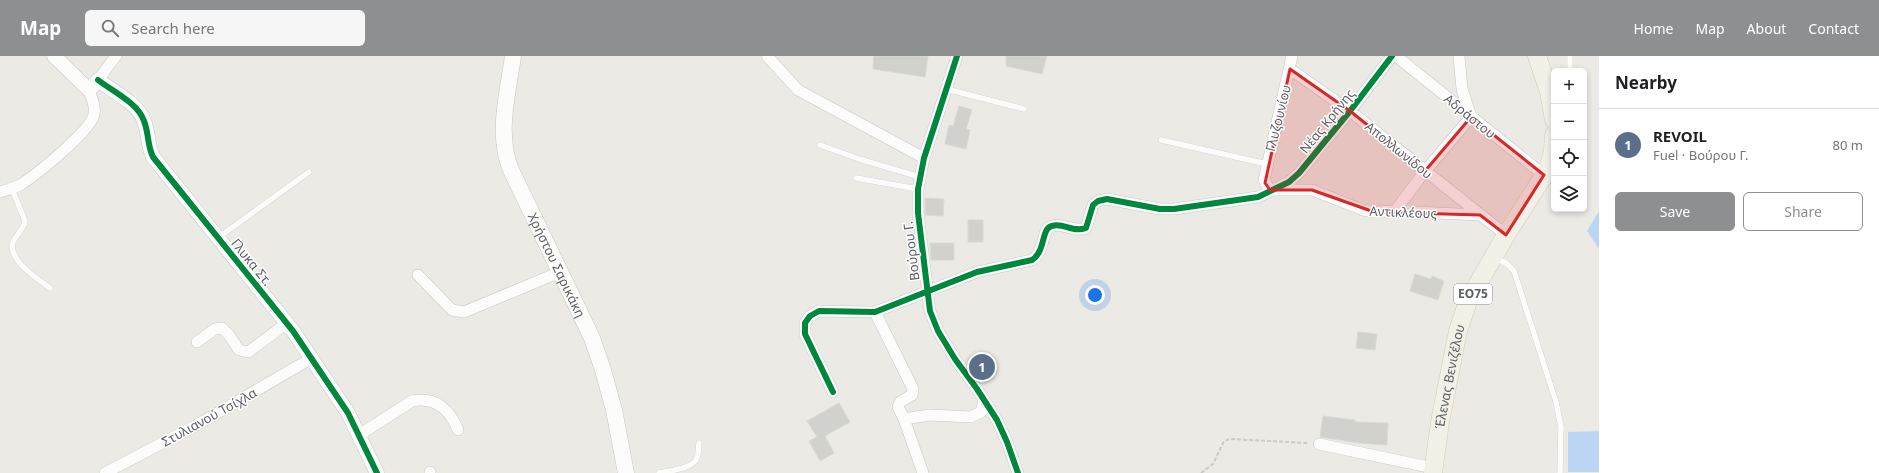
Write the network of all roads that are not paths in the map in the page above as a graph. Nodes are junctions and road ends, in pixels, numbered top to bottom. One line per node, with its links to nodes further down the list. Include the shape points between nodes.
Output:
1 (54, 56): 14 (street, Γλυκα Στ.)
2 (116, 56): 14 (street)
3 (513, 56): 39 (main road, Χρήστου Σαρικάκη, via 504,123 506,156)
4 (767, 56): 23 (street, via 798,90)
5 (957, 56): 15 (street, Βούρου Γ.)
6 (1292, 56): 13 (street, Γλυζουνίου)
7 (1392, 56): 18 (street, Νέας Κρήνης)
8 (1396, 56): 19 (street, Αδράστου)
9 (1459, 56): 19 (street, via 1462,89)
10 (1570, 56): 12 (lane)
11 (1537, 57): 16 (main road)
12 (1570, 68)
13 (1290, 69): 18 (street, Απολλωνίδου); 24 (street, Γλυζουνίου)
14 (93, 85): 30 (street, via 94,114 87,128 65,149 21,184); 37 (street, Γλυκα Στ., via 138,111 144,121 153,157)
15 (946, 89): 17 (lane); 23 (street, Βούρου Γ.)
16 (1551, 104)
17 (1024, 109)
18 (1350, 111): 25 (street, Απολλωνίδου); 32 (street, Νέας Κρήνης, via 1299,173 1289,182)
19 (1471, 117): 25 (street); 27 (street, Αδράστου)
20 (1161, 140): 24 (lane)
21 (1554, 140): 27 (main road, Έλενας Βενιζέλου / ΕΟ75, via 1553,151)
22 (820, 144): 28 (lane, via 859,159)
23 (924, 158): 28 (street, Βούρου Γ.)
24 (1267, 164): 32 (street, Γλυζουνίου, via 1264,180)
25 (1425, 171): 34 (street); 35 (street, Απολλωνίδου)
26 (309, 172): 37 (lane)
27 (1544, 175): 36 (main road, Έλενας Βενιζέλου / ΕΟ75)
28 (920, 177): 31 (street, Βούρου Γ.)
29 (856, 178): 31 (lane)
30 (12, 188): 33 (street); 41 (lane, via 25,221 13,243 15,257)
31 (918, 189): 42 (street, Βούρου Γ., via 918,213)
32 (1270, 190): 34 (street, Αντικλέους, via 1312,190 1363,210); 42 (street, Νέας Κρήνης, via 1258,197 1174,209 1160,209 1107,199 1098,201 1093,205 1086,228 1075,230 1057,225 1050,226 1046,230 1041,251 1032,260 977,272)
33 (0, 192)
34 (1395, 211): 35 (street, Αντικλέους)
35 (1480, 215): 36 (street, Απολλωνίδου)
36 (1506, 236): 38 (main road, Έλενας Βενιζέλου / ΕΟ75)
37 (218, 237): 44 (street, Γλυκα Στ.)
38 (1495, 257): 54 (main road, Έλενας Βενιζέλου / ΕΟ75, via 1468,301 1458,331); 61 (lane, via 1514,271 1556,402 1561,427)
39 (560, 272): 40 (street, via 464,312 452,310); 57 (main road, Χρήστου Σαρικάκη, via 592,338 603,370 614,410)
40 (418, 275)
41 (50, 288)
42 (927, 292): 43 (street); 48 (street, Βούρου Γ., via 930,311 938,331)
43 (876, 312): 47 (street, via 819,311 805,322 805,334); 49 (street, via 913,389 912,395 898,404)
44 (286, 323): 45 (street, via 248,352 239,350 222,328 215,329); 46 (street, Γλυκα Στ.)
45 (197, 342)
46 (312, 358): 51 (street, Γλυκα Στ., via 345,408); 55 (street, Στυλιανού Τσίχλα, via 195,426)
47 (833, 392)
48 (984, 401): 49 (street, via 980,412 971,417 929,415); 60 (street, Βούρου Γ., via 1002,431)
49 (904, 419): 59 (street)
50 (458, 430): 51 (street, via 447,410 431,401 420,399 412,401)
51 (359, 435): 56 (street, Γλυκα Στ.)
52 (699, 444): 58 (lane, via 698,456 693,463)
53 (1319, 444): 54 (street)
54 (1433, 471)
55 (105, 473)
56 (377, 473)
57 (626, 473)
58 (659, 473)
59 (923, 473)
60 (1018, 473)
61 (1560, 473)

